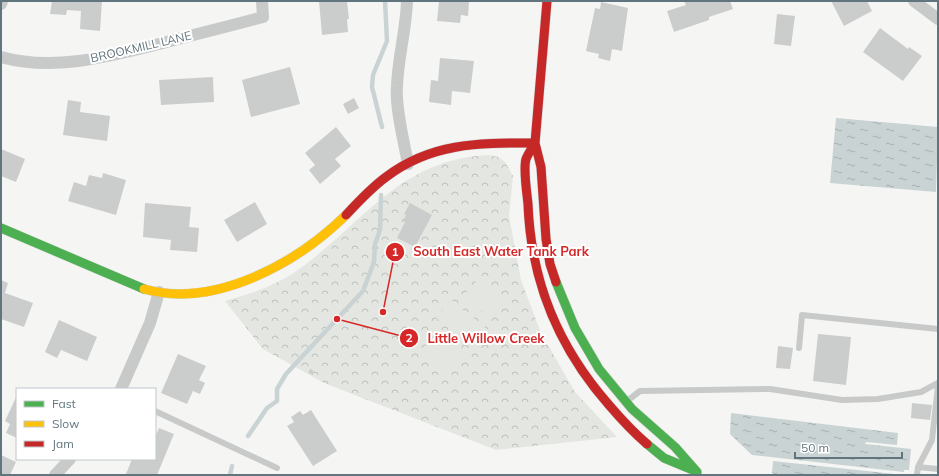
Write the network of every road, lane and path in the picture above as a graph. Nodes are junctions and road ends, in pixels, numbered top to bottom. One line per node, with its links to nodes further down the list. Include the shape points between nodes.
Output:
1 (262, 1): 6 (street, BROOKMILL LANE, via 263,17 99,59 39,63)
2 (407, 1): 8 (street, via 396,88)
3 (547, 1): 7 (main road)
4 (914, 1): 5 (street)
5 (938, 19)
6 (1, 57)
7 (535, 143): 8 (main road, via 466,144 429,154); 16 (main road, via 541,168 546,239 550,264 558,287 585,348); 22 (main road, via 526,160 529,236 538,278 563,341 590,383 634,433 664,458)
8 (408, 164): 10 (main road, via 382,180 324,235 293,258 258,277 220,289 194,293)
9 (1, 228): 10 (main road, via 130,283)
10 (159, 292): 15 (street, via 141,344)
11 (938, 329): 12 (lane, via 802,315)
12 (799, 348)
13 (938, 383): 16 (lane, via 921,392 878,399 842,400 770,389 749,389 640,391)
14 (938, 386): 19 (lane, via 932,440)
15 (121, 388)
16 (626, 402): 22 (main road)
17 (156, 410): 20 (lane)
18 (69, 460): 23 (street)
19 (918, 467): 21 (lane); 24 (lane)
20 (277, 468)
21 (938, 469)
22 (700, 473)
23 (55, 475)
24 (917, 475)

